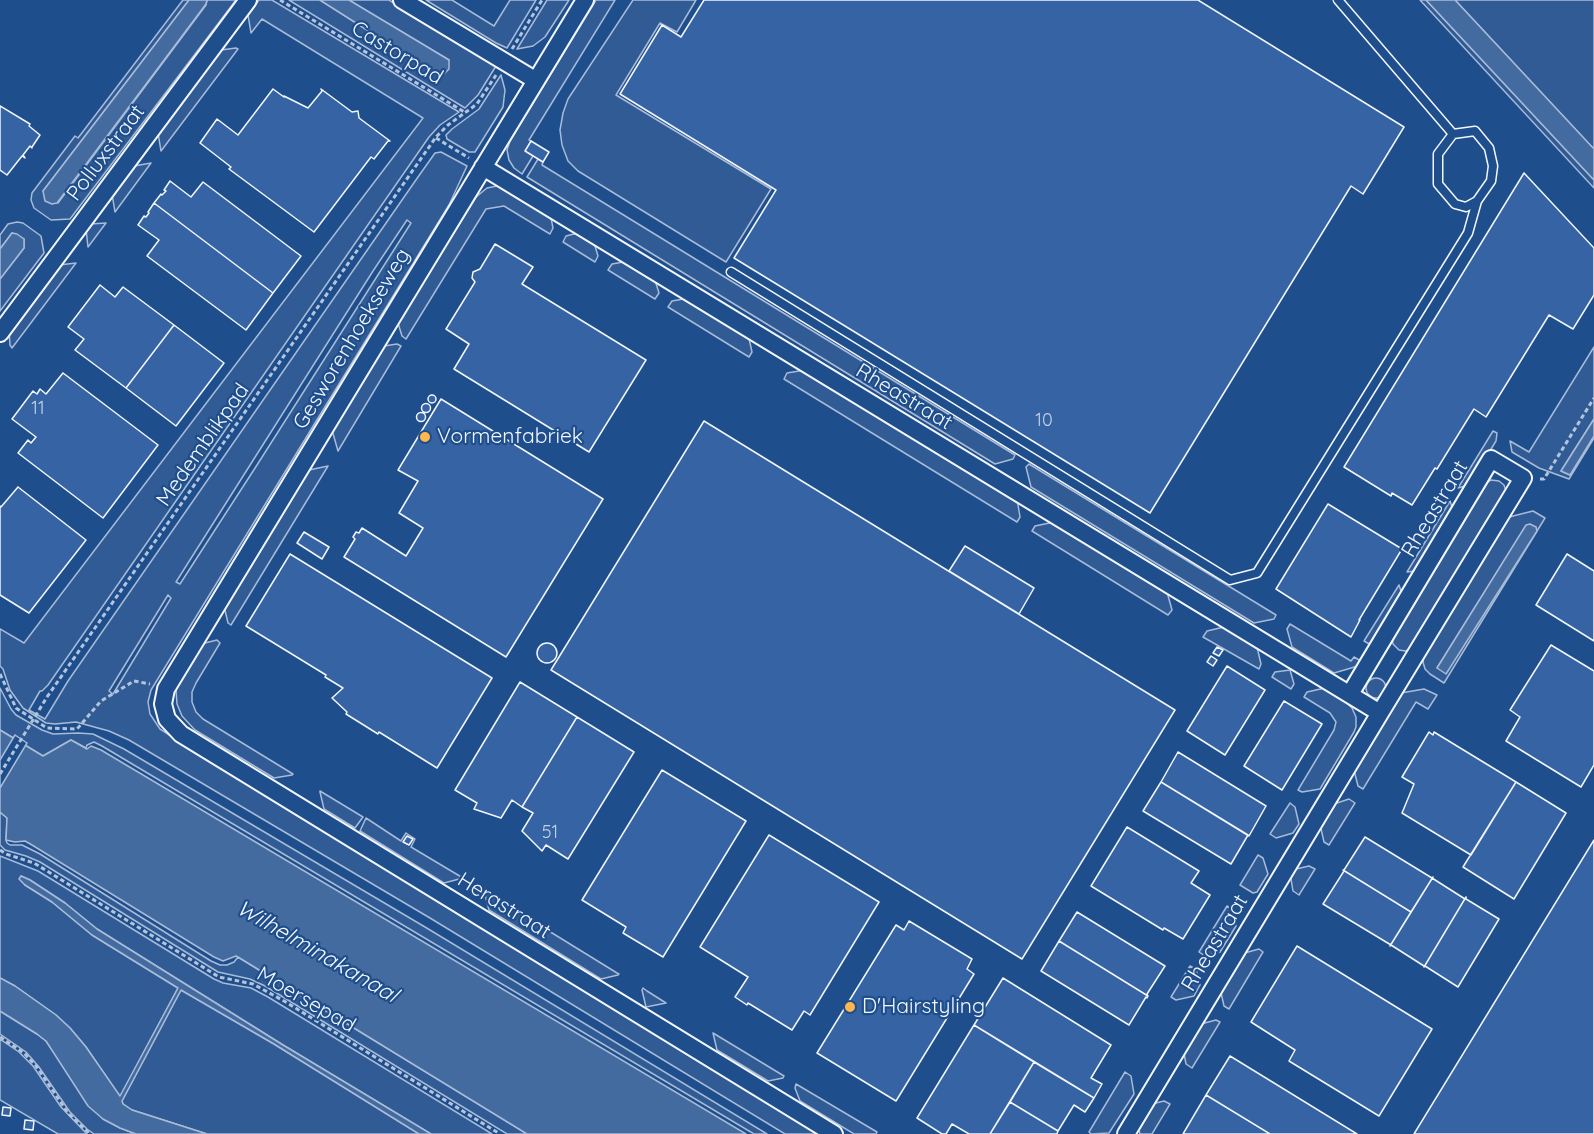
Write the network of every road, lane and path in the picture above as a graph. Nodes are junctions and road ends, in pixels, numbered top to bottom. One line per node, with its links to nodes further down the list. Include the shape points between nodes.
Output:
1 (248, 0): 12 (street, Polluxstraat)
2 (280, 0): 8 (path, Castorpad, via 466,113)
3 (402, 0): 6 (street)
4 (585, 0): 6 (street, Gesworenhoekseweg)
5 (1338, 0): 7 (lane)
6 (535, 80): 9 (street, Gesworenhoekseweg)
7 (1453, 134): 10 (lane, via 1475,131 1489,148 1491,181); 10 (lane, via 1438,154 1438,183 1455,204 1466,207)
8 (436, 137): 9 (path); 19 (path, Medemblikpad, bridge, via 47,697)
9 (483, 167): 16 (street, Rheastraat); 17 (street, Gesworenhoekseweg)
10 (1477, 201): 11 (lane, via 1467,233 1257,573 1230,580)
11 (731, 272)
12 (0, 333)
13 (1594, 398): 14 (path, via 1544,479)
14 (1523, 478): 16 (street, Rheastraat, via 1491,459); 18 (street, Rheastraat)
15 (0, 674): 17 (path, via 16,708 47,728 77,729 101,701 134,681 151,684)
16 (1350, 694): 18 (street, Rheastraat)
17 (165, 696): 24 (street, Herastraat, via 167,720 181,734)
18 (1380, 713): 25 (street, Rheastraat)
19 (0, 774)
20 (0, 850): 23 (path, Moersepad, via 34,863 219,977 253,984 284,1001)
21 (0, 1037): 22 (path, via 24,1053 68,1113)
22 (90, 1134)
23 (500, 1134)
24 (834, 1134)
25 (1126, 1134)

